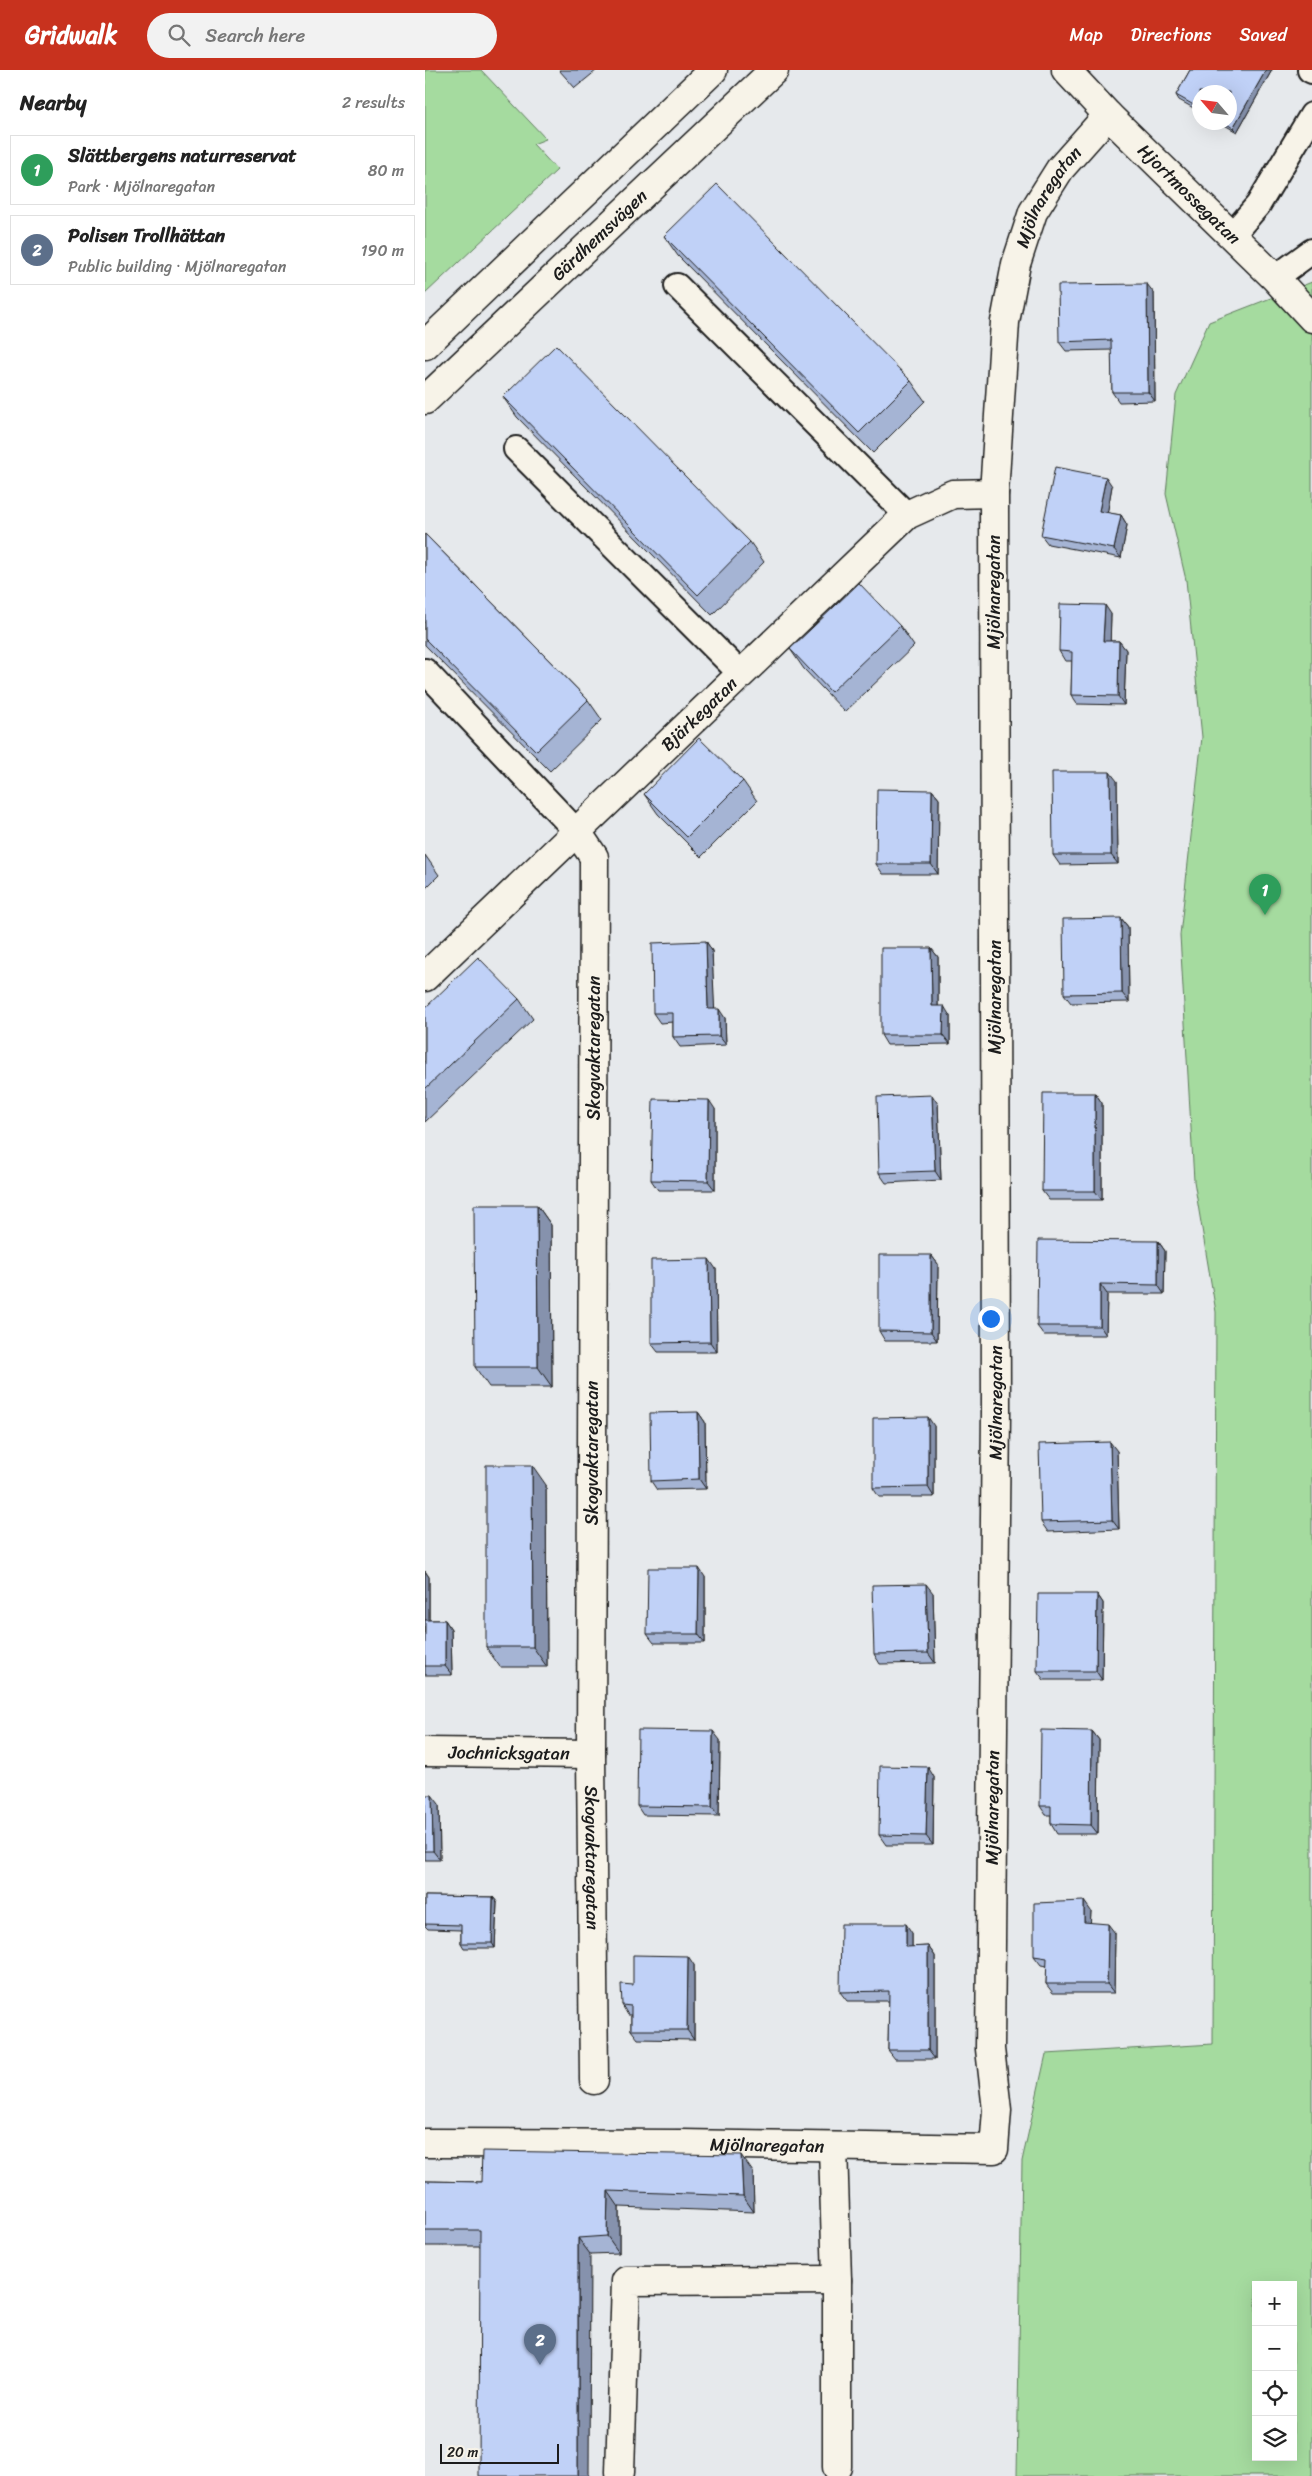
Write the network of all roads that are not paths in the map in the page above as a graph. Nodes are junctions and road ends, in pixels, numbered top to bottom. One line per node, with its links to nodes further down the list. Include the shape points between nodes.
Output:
1 (713, 70): 11 (street)
2 (774, 70): 12 (street, Gärdhemsvägen)
3 (1066, 70): 4 (street, Hjortmossegatan)
4 (1108, 115): 6 (street, Hjortmossegatan); 14 (street, Mjölnaregatan, via 1060,169 1033,212 1016,264 1005,322)
5 (1312, 115): 6 (lane, via 1258,205)
6 (1231, 236): 8 (street, Hjortmossegatan)
7 (1312, 251): 8 (lane)
8 (1275, 278): 10 (street, Hjortmossegatan)
9 (677, 286): 15 (lane)
10 (1312, 318)
11 (425, 345)
12 (425, 400)
13 (516, 449): 17 (lane)
14 (994, 493): 15 (street, Bjärkegatan, via 953,494); 24 (street, Mjölnaregatan, via 996,1421 990,2049 997,2110 994,2149)
15 (907, 514): 17 (street, Bjärkegatan)
16 (425, 671): 18 (lane)
17 (741, 674): 18 (street, Bjärkegatan)
18 (577, 832): 19 (street, Bjärkegatan); 21 (street, Skogvaktaregatan, via 594,857)
19 (425, 977)
20 (425, 1752): 21 (street, Jochnicksgatan)
21 (591, 1754): 22 (street, Skogvaktaregatan)
22 (593, 2080)
23 (425, 2143): 24 (street, Mjölnaregatan)
24 (833, 2147): 25 (street)
25 (837, 2280): 26 (street); 27 (street, via 626,2281)
26 (837, 2467)
27 (620, 2472)

